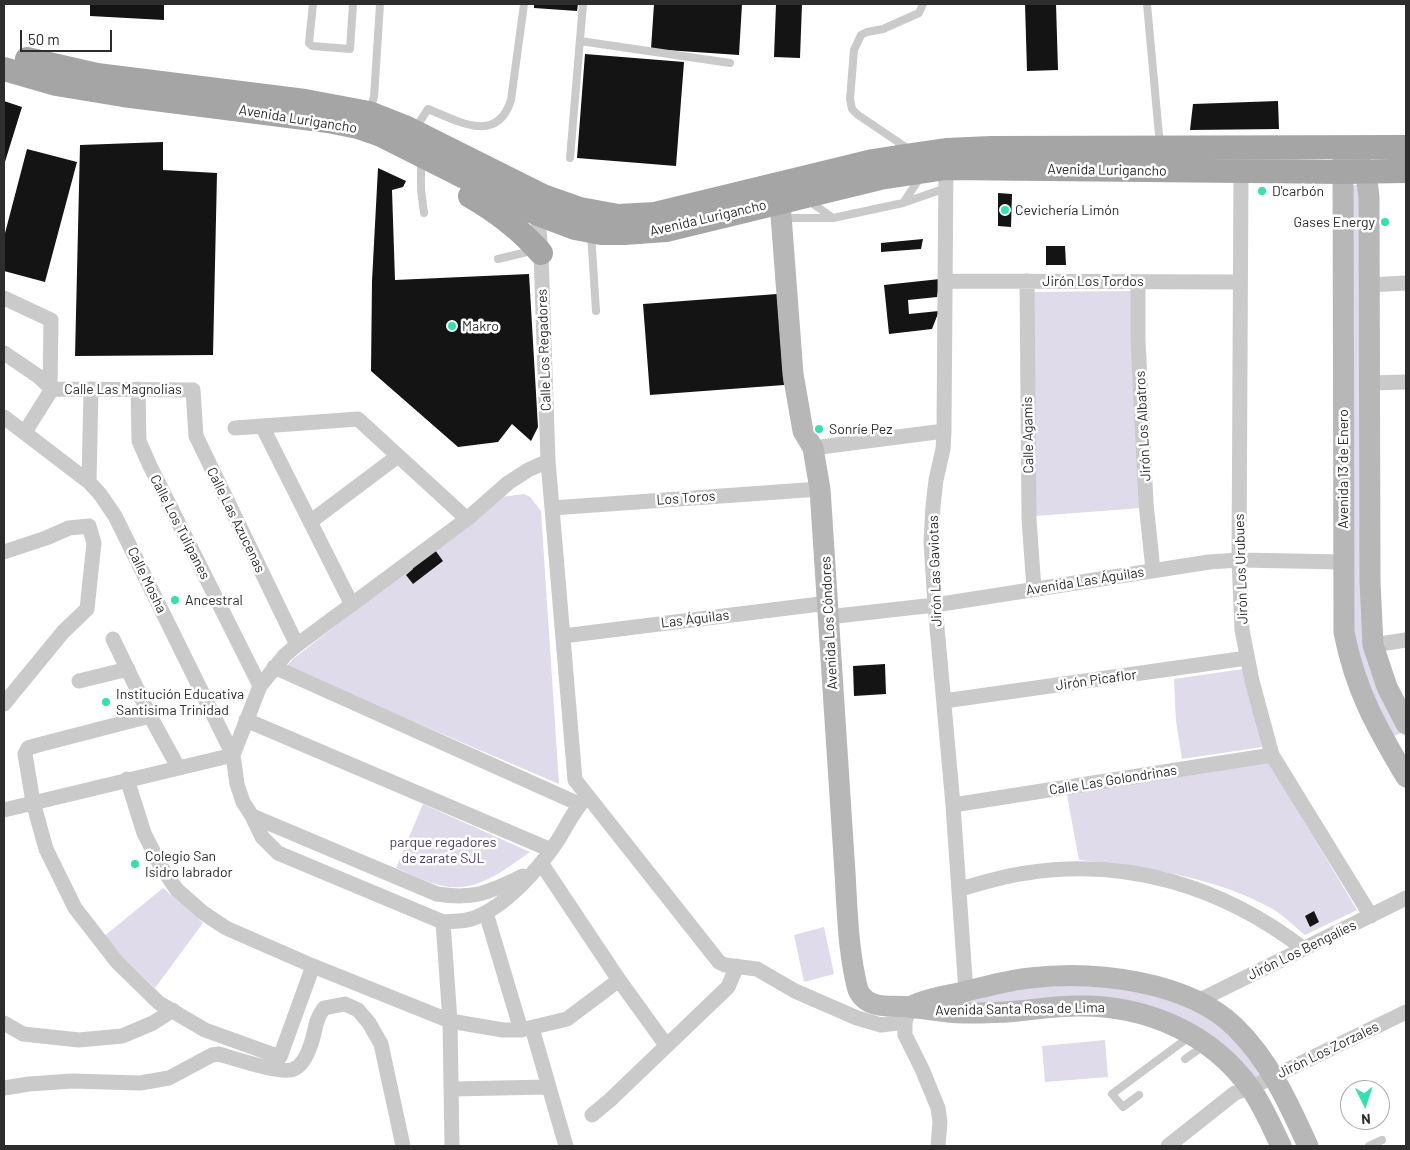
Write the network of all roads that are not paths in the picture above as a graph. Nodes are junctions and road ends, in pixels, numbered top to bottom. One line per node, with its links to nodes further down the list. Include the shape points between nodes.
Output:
1 (313, 4): 2 (lane, via 309,43 312,46 350,49)
2 (353, 4)
3 (380, 4): 13 (lane, via 374,98)
4 (524, 4): 14 (lane, via 507,114 494,125 474,127 428,108)
5 (583, 4): 8 (lane)
6 (923, 4): 20 (lane, via 919,13 861,35 854,50 850,99 852,109 858,115)
7 (1147, 4): 15 (lane)
8 (580, 41): 10 (lane); 19 (lane)
9 (4, 52): 12 (main road, Avenida Lurigancho, via 37,63)
10 (730, 63)
11 (4, 69): 12 (main road, Avenida Lurigancho, via 56,84 123,95)
12 (227, 99): 13 (main road, Avenida Lurigancho, via 305,101); 18 (main road, Avenida Lurigancho, via 358,128 381,135)
13 (369, 113): 14 (main road, Avenida Lurigancho)
14 (414, 131): 26 (main road, Avenida Lurigancho)
15 (1160, 147): 16 (main road, Avenida Lurigancho); 20 (main road, Avenida Lurigancho, via 991,148)
16 (1347, 147): 17 (main road, Avenida Lurigancho); 22 (main road, Avenida 13 de Enero)
17 (1406, 147)
18 (422, 156): 26 (main road, Avenida Lurigancho); 28 (lane); 31 (main road, via 445,182 507,219)
19 (570, 158)
20 (936, 166): 23 (main road, Avenida Lurigancho); 24 (main road, Avenida Lurigancho); 25 (lane); 25 (lane); 26 (main road, Avenida Lurigancho, via 874,161 655,214 618,216 568,205); 33 (street, Jirón Las Gaviotas)
21 (1406, 171): 22 (main road, Avenida Lurigancho)
22 (1354, 172): 23 (main road, Avenida Lurigancho); 38 (main road, Avenida 13 de Enero, via 1368,186); 63 (main road, Avenida 13 de Enero)
23 (1241, 181): 36 (street, Jirón Los Urubues)
24 (803, 197): 27 (main road, Avenida Lurigancho); 29 (lane)
25 (903, 202): 29 (lane)
26 (536, 203): 30 (main road, Avenida Lurigancho, via 575,228); 31 (street, Calle Los Regadores)
27 (781, 210): 29 (lane); 30 (main road, Avenida Lurigancho, via 666,230 633,233); 53 (main road, Avenida Los Cóndores, via 793,374 803,431)
28 (424, 213)
29 (834, 218)
30 (590, 231): 40 (lane)
31 (541, 253): 32 (lane, via 527,252); 55 (street, Calle Los Regadores)
32 (498, 259)
33 (946, 281): 34 (street, Jirón Los Tordos); 51 (street, Jirón Las Gaviotas)
34 (1027, 282): 35 (street, Jirón Los Tordos); 65 (street, Calle Agamis, via 1029,519)
35 (1138, 282): 36 (street, Jirón Los Tordos); 64 (street, Jirón Los Albatros, via 1146,496)
36 (1240, 282): 62 (street, Jirón Los Urubues)
37 (1406, 283): 38 (street)
38 (1369, 285): 43 (main road, Avenida 13 de Enero)
39 (4, 298): 44 (street, via 51,320)
40 (596, 311)
41 (4, 353): 44 (street)
42 (1406, 382): 43 (street)
43 (1370, 383): 71 (main road, Avenida 13 de Enero, via 1370,581)
44 (51, 388): 45 (street, Calle Las Magnolias); 52 (street)
45 (91, 389): 46 (street, Calle Las Magnolias); 56 (street)
46 (138, 390): 47 (street, Calle Las Magnolias); 77 (street, Calle Los Tulipanes, via 139,441)
47 (193, 390): 72 (street, Calle Las Azucenas, via 196,436)
48 (4, 417): 52 (street, Calle Mosha)
49 (262, 426): 50 (street); 54 (street, via 358,419); 60 (street)
50 (236, 428)
51 (944, 431): 53 (street); 67 (street, Jirón Las Gaviotas, via 931,542)
52 (25, 432): 56 (street, Calle Mosha)
53 (813, 448): 57 (main road, Avenida Los Cóndores)
54 (398, 456): 59 (street); 60 (street)
55 (548, 461): 58 (street, Calle Los Regadores); 59 (street, via 508,483)
56 (89, 482): 84 (street, Calle Mosha, via 115,516)
57 (820, 489): 58 (street, Los Toros); 68 (main road, Avenida Los Cóndores)
58 (552, 508): 69 (street, Calle Los Regadores)
59 (467, 519): 66 (street)
60 (310, 522): 66 (street)
61 (4, 552): 79 (street, via 70,528 89,526 94,543 87,609 62,632)
62 (1239, 560): 63 (street, Avenida Las Águilas); 64 (street, Avenida Las Águilas); 73 (street, Jirón Los Urubues, via 1242,630)
63 (1343, 562): 83 (main road, Avenida 13 de Enero, via 1344,632 1350,662 1378,729)
64 (1153, 570): 65 (street, Avenida Las Águilas)
65 (1034, 589): 67 (street, Avenida Las Águilas)
66 (352, 605): 72 (street)
67 (935, 605): 68 (street, Avenida Las Águilas); 78 (street, Jirón Las Gaviotas)
68 (828, 610): 69 (street, Las Águilas); 109 (main road, Avenida Los Cóndores, via 853,968 858,991 866,999)
69 (563, 636): 89 (street, Calle Los Regadores, via 575,780)
70 (113, 639): 75 (street)
71 (1391, 642): 82 (main road, Avenida 13 de Enero, via 1387,687)
72 (297, 645): 74 (street)
73 (1248, 658): 78 (street, Jirón Picaflor); 85 (street, Jirón Los Urubues)
74 (274, 667): 77 (street); 89 (street)
75 (128, 669): 76 (street); 80 (street)
76 (79, 681)
77 (260, 686): 81 (street)
78 (944, 701): 91 (street, Jirón Las Gaviotas)
79 (4, 704)
80 (150, 716): 86 (street); 90 (street, via 28,748 24,754)
81 (246, 720): 84 (street); 94 (street)
82 (1406, 724)
83 (1397, 742): 87 (main road, Avenida 13 de Enero)
84 (233, 755): 86 (street); 93 (street, via 237,784)
85 (1272, 755): 91 (street, Calle Las Golondrinas); 99 (street, Jirón Los Urubues)
86 (178, 767): 88 (street)
87 (1406, 777)
88 (127, 780): 90 (street); 102 (street, via 144,833 177,890 226,928)
89 (584, 800): 94 (street); 103 (street, Calle Los Regadores, via 719,962)
90 (33, 802): 92 (street); 107 (street, via 46,849 75,908 116,962 159,1003)
91 (953, 805): 96 (street, Jirón Las Gaviotas)
92 (4, 810)
93 (252, 816): 95 (street, via 437,894 456,897 478,895); 100 (street, via 262,837 278,853)
94 (551, 850): 95 (street)
95 (537, 867): 98 (street); 104 (street)
96 (960, 889): 101 (street, via 1026,872 1098,869 1135,873 1207,892 1281,932); 105 (street, Jirón Las Gaviotas)
97 (1406, 898): 99 (street, Jirón Los Bengalíes)
98 (486, 913): 100 (street, via 471,919); 112 (street)
99 (1371, 916): 101 (street, Jirón Los Bengalíes)
100 (443, 922): 110 (street)
101 (1304, 949): 106 (street, Jirón Los Bengalíes)
102 (313, 966): 107 (street, via 280,1057 204,1030); 110 (street)
103 (737, 966): 109 (street, Calle Los Regadores, via 757,969 795,991 881,1025); 114 (street, via 728,987)
104 (620, 980): 112 (street, via 567,1019); 114 (street)
105 (966, 992): 106 (main road, Avenida Santa Rosa de Lima, via 1030,978 1097,976 1158,987); 109 (main road, Avenida Santa Rosa de Lima, via 934,998)
106 (1198, 1001): 116 (main road, Avenida Santa Rosa de Lima, via 1235,1027)
107 (172, 1010): 111 (street, via 122,1036 79,1040 23,1034)
108 (1406, 1012): 116 (street, Jirón Los Zorzales)
109 (907, 1015): 113 (main road, Avenida Santa Rosa de Lima, via 931,1011 1016,1012 1057,1006 1104,1006 1143,1020 1166,1022); 127 (street, via 905,1036 938,1108)
110 (450, 1022): 112 (street, via 503,1030); 120 (street)
111 (4, 1023)
112 (526, 1029): 117 (street)
113 (1199, 1039): 115 (lane); 119 (main road, Avenida Santa Rosa de Lima, via 1219,1053); 121 (lane, via 1112,1094 1123,1107)
114 (666, 1045): 122 (street)
115 (1185, 1060)
116 (1273, 1076): 119 (street, Jirón Los Zorzales); 130 (main road, Avenida Santa Rosa de Lima)
117 (548, 1087): 120 (street); 126 (street)
118 (4, 1088): 124 (street, via 72,1081 140,1083 169,1078 219,1054 279,1070 293,1070 302,1064 312,1043 317,1017 324,1008 345,1004 358,1010 381,1044)
119 (1250, 1088): 128 (street, Jirón Los Zorzales, via 1235,1093); 129 (main road, Avenida Santa Rosa de Lima)
120 (452, 1089): 125 (street)
121 (1139, 1095)
122 (592, 1115)
123 (1382, 1140): 131 (lane)
124 (403, 1146)
125 (452, 1146)
126 (566, 1146)
127 (938, 1146)
128 (1168, 1146)
129 (1281, 1146)
130 (1308, 1146)
131 (1369, 1146)

